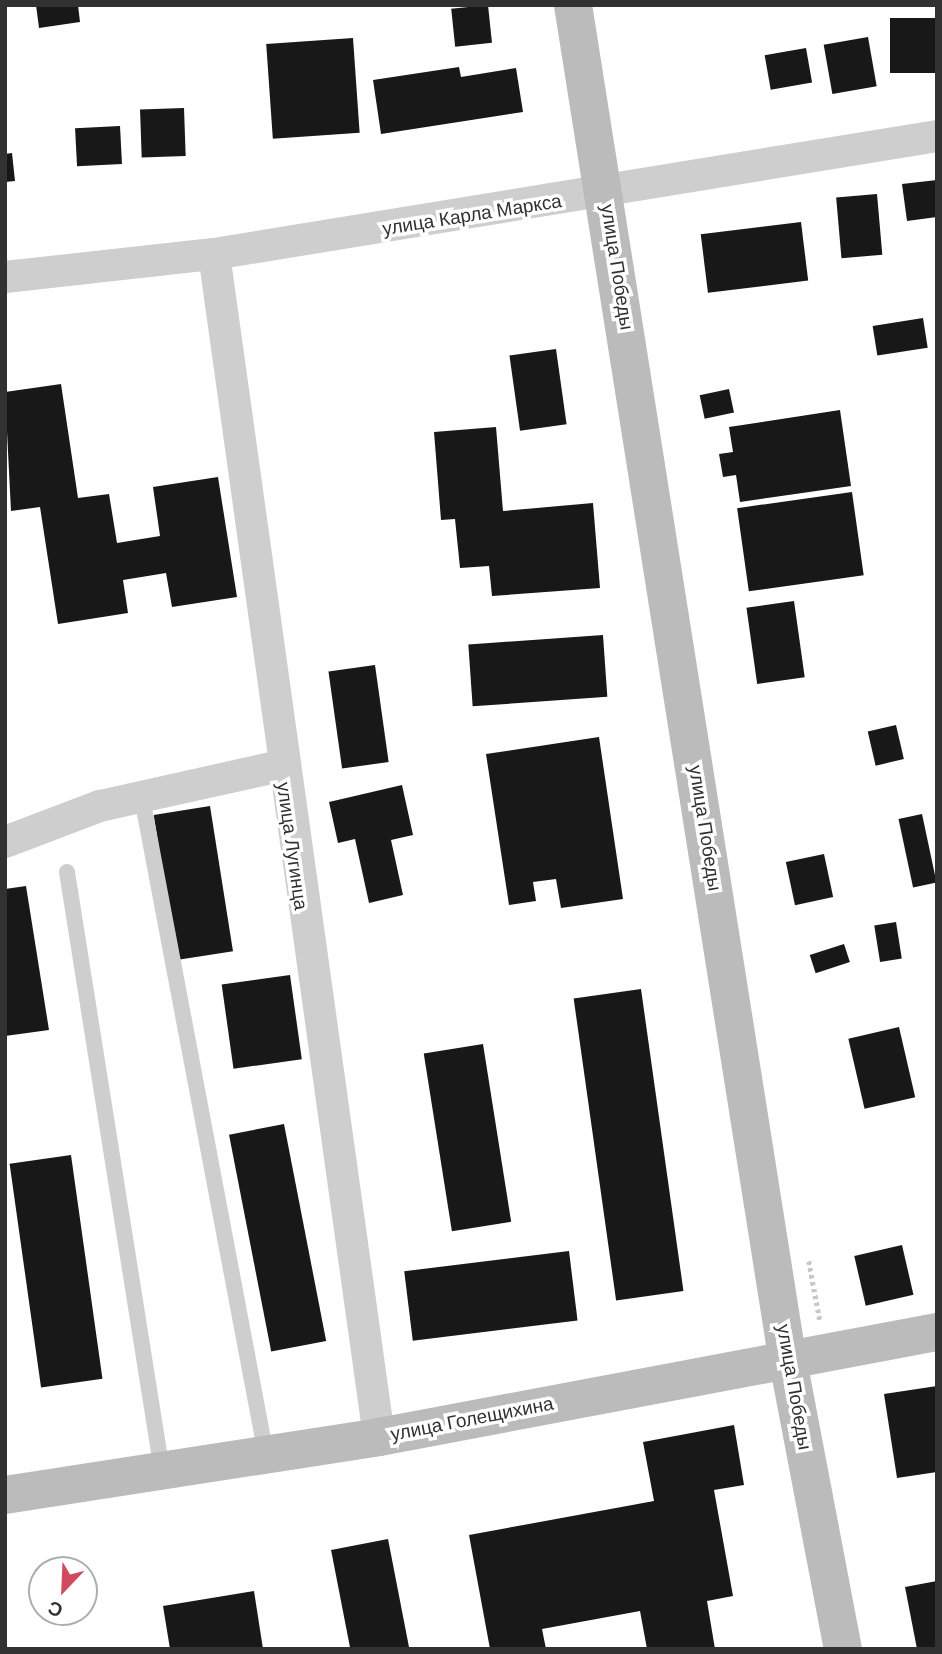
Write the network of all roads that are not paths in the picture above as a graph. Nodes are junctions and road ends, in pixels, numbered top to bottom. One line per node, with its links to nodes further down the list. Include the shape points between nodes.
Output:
1 (573, 5): 3 (street, улица Победы)
2 (937, 136): 3 (street, улица Карла Маркса)
3 (606, 194): 4 (street, улица Карла Маркса); 11 (street, улица Победы)
4 (214, 254): 5 (street, улица Карла Маркса); 6 (street, улица Лугинца)
5 (5, 277)
6 (281, 766): 7 (street); 12 (street, улица Лугинца)
7 (142, 798): 8 (street, via 100,806); 13 (lane)
8 (5, 842)
9 (67, 872): 14 (lane)
10 (937, 1332): 11 (street, улица Голещихина)
11 (787, 1356): 12 (street, улица Голещихина); 16 (street, улица Победы)
12 (379, 1437): 13 (street, улица Голещихина)
13 (266, 1455): 14 (street, улица Голещихина)
14 (162, 1471): 15 (street, улица Голещихина)
15 (5, 1495)
16 (843, 1649)

